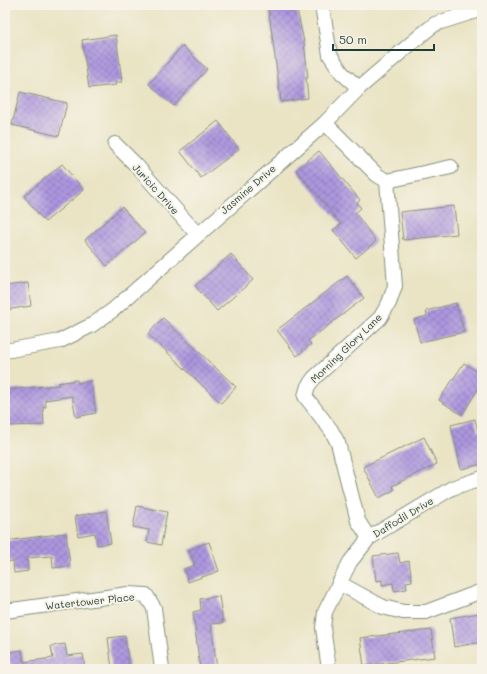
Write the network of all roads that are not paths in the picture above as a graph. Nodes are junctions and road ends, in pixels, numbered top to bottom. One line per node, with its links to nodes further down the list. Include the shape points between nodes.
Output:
1 (322, 5): 4 (street, via 330,55 342,73)
2 (464, 9): 3 (street, Jasmine Drive); 4 (street, Jasmine Drive, via 435,24)
3 (482, 9)
4 (359, 88): 5 (street, Jasmine Drive)
5 (325, 123): 8 (street, via 377,175); 9 (street, Jasmine Drive)
6 (114, 144): 9 (street, Juricic Drive)
7 (451, 167): 8 (street)
8 (387, 181): 12 (street, Morning Glory Lane, via 395,286 390,302 380,318 314,378 305,396 338,443 358,521)
9 (197, 234): 10 (street, Jasmine Drive, via 113,310 92,325 60,341)
10 (5, 351)
11 (482, 478): 12 (street, Daffodil Drive, via 452,488)
12 (369, 538): 13 (street, Daffodil Drive, via 350,562)
13 (339, 583): 14 (street, via 383,607 402,612 426,612); 17 (street, Daffodil Drive, via 325,612 323,628)
14 (482, 591)
15 (5, 611): 16 (street, Watertower Place, via 128,594 146,596 154,608)
16 (162, 669)
17 (329, 669)

